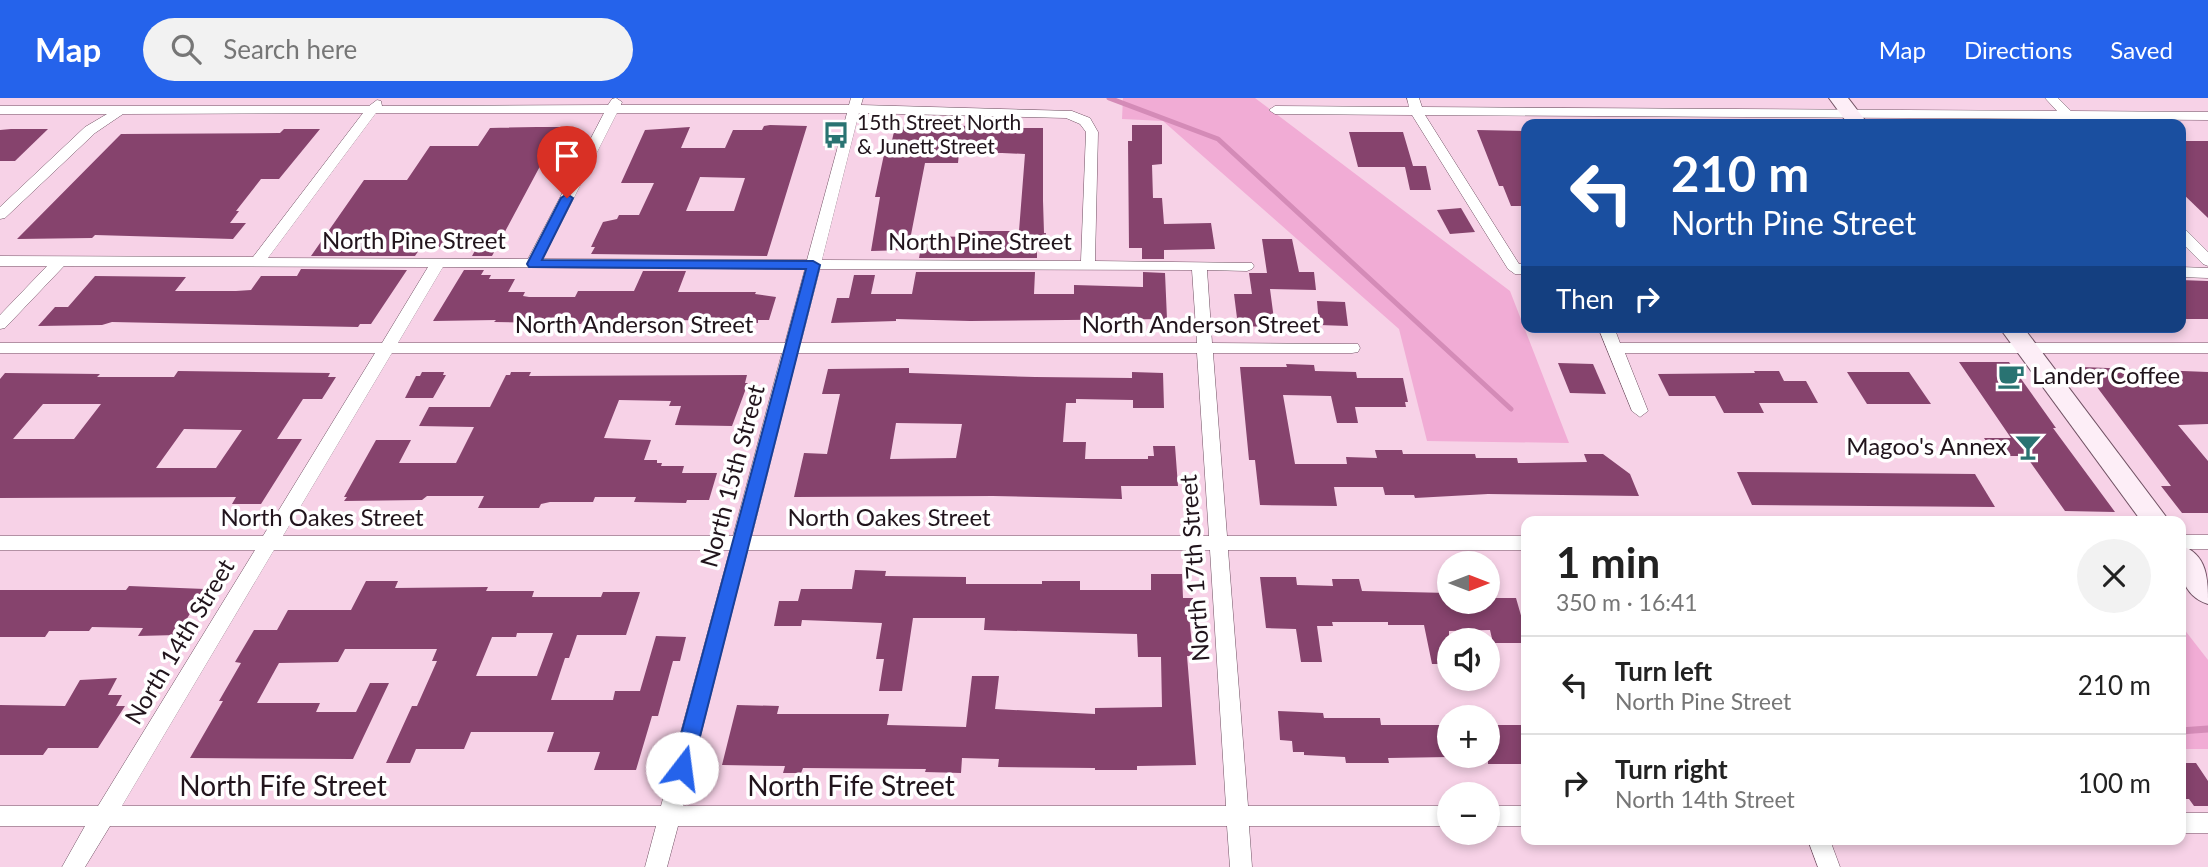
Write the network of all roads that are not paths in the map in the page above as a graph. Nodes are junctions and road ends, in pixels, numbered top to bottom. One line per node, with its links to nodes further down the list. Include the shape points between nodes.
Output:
1 (138, 98): 9 (street)
2 (1622, 98): 13 (street)
3 (2051, 98): 15 (street)
4 (377, 104): 5 (street); 9 (street); 22 (street)
5 (615, 104): 6 (street); 24 (street)
6 (855, 104): 25 (street, via 1014,112 1086,121 1092,132); 26 (street, North 15th Street)
7 (1415, 105): 10 (street); 13 (street); 29 (street, via 1515,270)
8 (0, 110): 9 (street)
9 (123, 110): 17 (street, via 90,130)
10 (1275, 110)
11 (1849, 111): 13 (street); 14 (street)
12 (2208, 116): 16 (street)
13 (1633, 118)
14 (2047, 119)
15 (2071, 119)
16 (2106, 119)
17 (0, 215)
18 (2186, 238): 20 (street)
19 (0, 261): 21 (street, North Pine Street)
20 (2208, 261)
21 (59, 262): 22 (street, North Pine Street); 32 (street)
22 (256, 262): 23 (street, North Pine Street)
23 (438, 263): 24 (street, North Pine Street); 36 (street, North 14th Street)
24 (533, 264): 26 (street, North Pine Street)
25 (1088, 264): 26 (street, North Pine Street); 27 (street, North Pine Street)
26 (813, 265): 37 (street, North 15th Street)
27 (1199, 265): 28 (street, North Pine Street); 38 (street, North 17th Street)
28 (1247, 266)
29 (1521, 270)
30 (2186, 272): 31 (street)
31 (2208, 273)
32 (0, 324)
33 (1608, 333): 40 (street)
34 (2017, 337): 40 (street); 41 (street); 43 (main road)
35 (0, 348): 36 (street, North Anderson Street)
36 (387, 348): 37 (street, North Anderson Street); 47 (street, North 14th Street)
37 (792, 348): 38 (street, North Anderson Street); 48 (street, North 15th Street)
38 (1205, 348): 39 (street, North Anderson Street); 49 (street, North 17th Street)
39 (1352, 348)
40 (1614, 348): 42 (street)
41 (2208, 348)
42 (1640, 411)
43 (2152, 516)
44 (2186, 542): 45 (street)
45 (2208, 542)
46 (0, 543): 47 (street, North Oakes Street)
47 (268, 543): 48 (street, North Oakes Street); 54 (street, North 14th Street)
48 (741, 543): 49 (street, North Oakes Street); 55 (street, North 15th Street)
49 (1219, 543): 50 (street, North Oakes Street); 56 (street, North 17th Street)
50 (1521, 543)
51 (2186, 564): 52 (main road)
52 (2208, 593)
53 (0, 816): 54 (street, North Fife Street)
54 (104, 816): 55 (street, North Fife Street); 63 (street, North 14th Street)
55 (669, 816): 56 (street, North Fife Street); 64 (street, North 15th Street)
56 (1237, 816): 57 (street, North Fife Street); 65 (street, North 17th Street)
57 (1437, 816)
58 (1500, 816): 59 (street)
59 (1521, 816)
60 (2186, 822): 61 (street)
61 (2208, 823)
62 (1821, 845): 66 (street)
63 (73, 867)
64 (656, 867)
65 (1241, 867)
66 (1829, 867)

